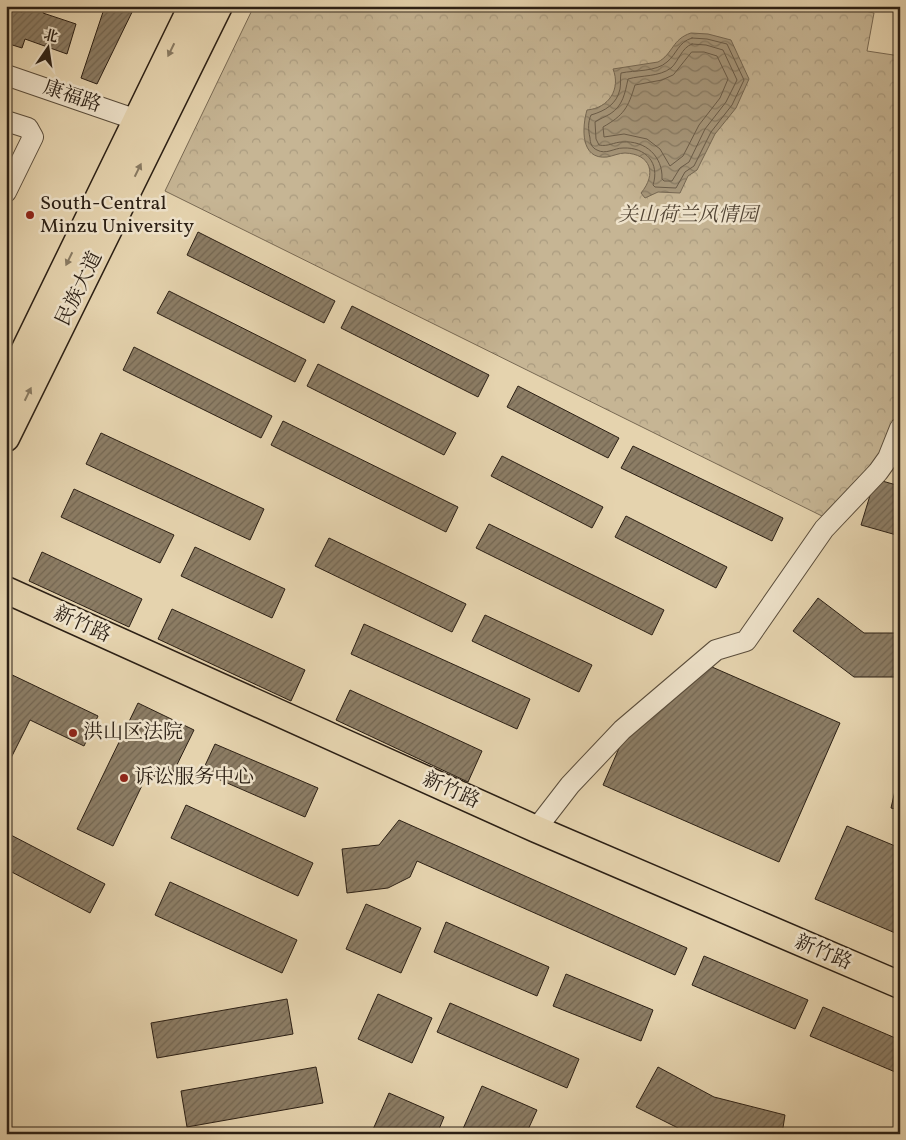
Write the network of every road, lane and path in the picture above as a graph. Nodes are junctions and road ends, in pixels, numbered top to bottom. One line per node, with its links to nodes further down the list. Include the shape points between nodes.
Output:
1 (192, 6): 5 (main road, 民族大道, one-way to 5)
2 (219, 6): 9 (main road, 民族大道, one-way to 2)
3 (6, 75): 5 (street, 康福路)
4 (6, 120): 6 (street, via 28,128 33,137)
5 (137, 120): 7 (main road, 民族大道, one-way to 7)
6 (6, 192)
7 (6, 388)
8 (900, 428): 11 (street, via 888,458 878,472 824,529 746,640 716,650 622,730 570,785)
9 (6, 438)
10 (6, 590): 11 (main road, 新竹路)
11 (536, 830): 12 (main road, 新竹路)
12 (900, 985)

